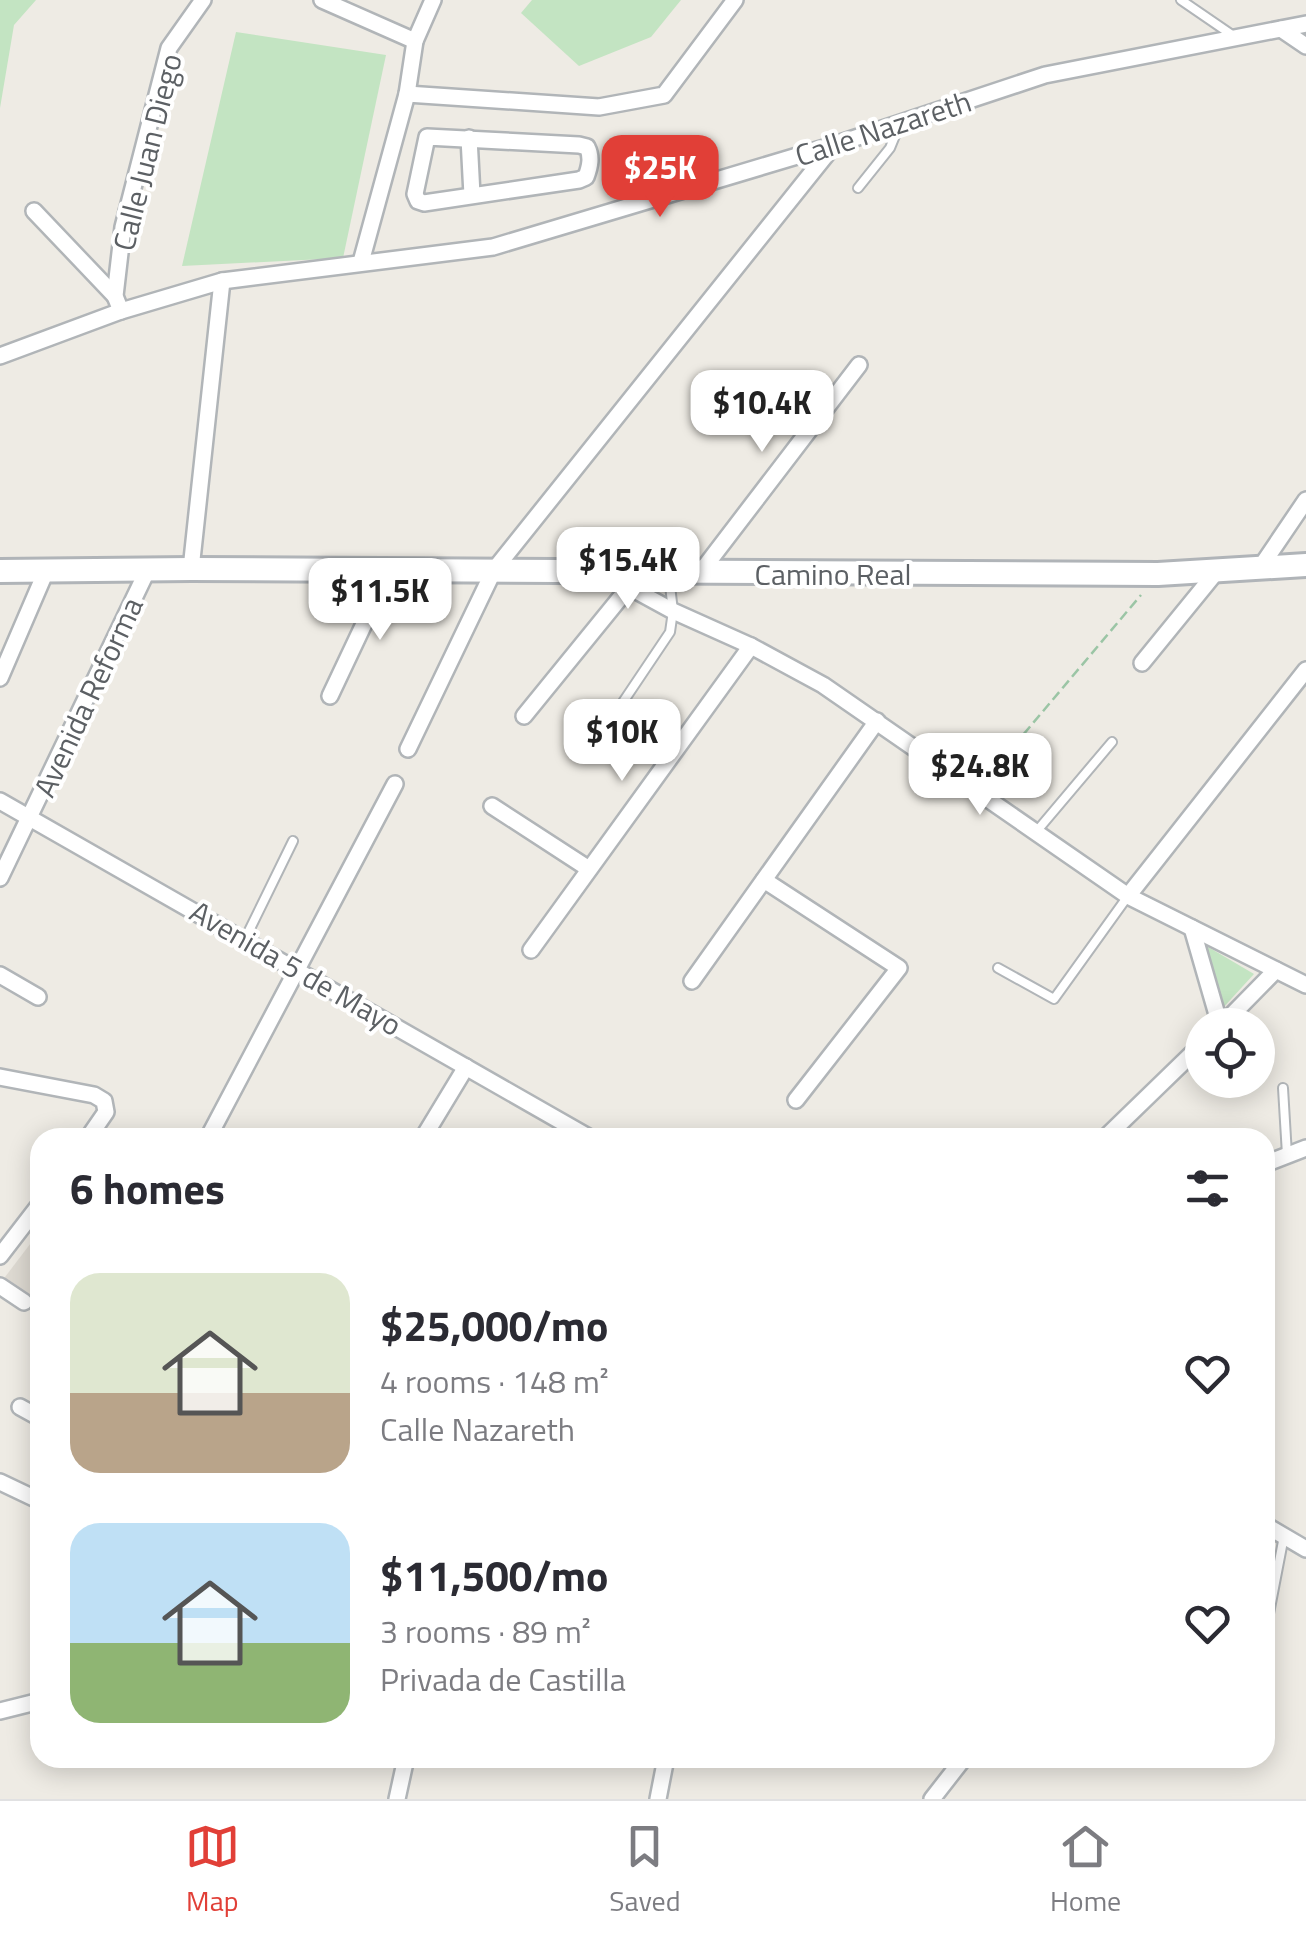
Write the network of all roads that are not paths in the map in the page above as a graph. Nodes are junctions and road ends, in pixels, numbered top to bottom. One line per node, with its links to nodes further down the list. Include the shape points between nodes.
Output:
1 (203, 0): 22 (street, Calle Juan Diego, via 169,48 123,227)
2 (322, 0): 9 (street)
3 (433, 0): 9 (street)
4 (735, 0): 11 (street, via 664,95 599,107)
5 (1181, 0): 8 (lane)
6 (1306, 24): 7 (street, Calle Nazareth)
7 (1281, 29): 8 (street, Calle Nazareth); 10 (street)
8 (1237, 38): 12 (street, Calle Nazareth, via 1045,75)
9 (415, 41): 11 (street)
10 (1306, 46)
11 (408, 94): 15 (street)
12 (900, 123): 14 (street, Calle Nazareth); 17 (lane, via 890,148)
13 (469, 138): 16 (street, via 427,137); 18 (street); 18 (street, via 578,145 590,155 586,177 579,180)
14 (834, 145): 20 (street, Calle Nazareth, via 493,247); 30 (street)
15 (387, 171): 16 (street); 20 (street)
16 (419, 172): 18 (street, via 418,201)
17 (858, 188)
18 (472, 195)
19 (34, 211): 22 (street)
20 (361, 262): 21 (street, Calle Nazareth)
21 (222, 282): 22 (street, Calle Nazareth); 29 (street)
22 (118, 303): 23 (street, Calle Nazareth)
23 (0, 356)
24 (859, 365): 36 (street)
25 (1306, 500): 27 (street)
26 (1306, 565): 27 (main road, Camino Real)
27 (1260, 568): 34 (main road, Camino Real)
28 (148, 569): 29 (main road, Camino Real); 32 (main road, Camino Real); 52 (street, Avenida Reforma)
29 (191, 569): 33 (main road, Camino Real)
30 (494, 570): 33 (main road, Camino Real); 37 (main road, Camino Real); 48 (street)
31 (0, 571): 32 (main road, Camino Real)
32 (46, 571): 42 (street)
33 (389, 571): 43 (street)
34 (1217, 571): 36 (main road, Camino Real); 40 (street)
35 (669, 572): 36 (main road, Camino Real); 37 (main road, Camino Real); 38 (lane)
36 (700, 573)
37 (624, 580): 38 (street); 45 (street)
38 (673, 611): 39 (street); 44 (lane, via 670,632)
39 (751, 646): 46 (street); 55 (street)
40 (1142, 663)
41 (1306, 670): 58 (street)
42 (0, 678)
43 (330, 696)
44 (617, 711)
45 (524, 716)
46 (877, 722): 53 (street); 57 (street)
47 (1112, 742): 53 (lane)
48 (408, 749)
49 (395, 784): 62 (street)
50 (0, 801): 52 (street, Avenida 5 de Mayo)
51 (492, 806): 55 (street)
52 (31, 818): 56 (street, Avenida Reforma); 60 (street, Avenida 5 de Mayo)
53 (1036, 832): 58 (street)
54 (293, 841): 60 (lane)
55 (589, 869): 61 (street)
56 (0, 878)
57 (764, 880): 66 (street); 75 (street, via 899,968)
58 (1128, 896): 59 (street); 63 (lane, via 1054,1000)
59 (1192, 928): 64 (street); 69 (street)
60 (244, 938): 62 (street, Avenida 5 de Mayo)
61 (531, 950)
62 (296, 967): 72 (street, Avenida 5 de Mayo); 77 (street)
63 (998, 968)
64 (1276, 970): 67 (street); 70 (street)
65 (0, 975): 68 (street)
66 (692, 981)
67 (1306, 984)
68 (38, 997)
69 (1216, 1008)
70 (1238, 1008)
71 (1185, 1061): 80 (street)
72 (466, 1066): 78 (street); 79 (street, Avenida 5 de Mayo)
73 (0, 1077): 76 (street, via 94,1095 106,1112)
74 (1283, 1088): 82 (lane)
75 (796, 1100)
76 (95, 1128)
77 (213, 1128)
78 (429, 1128)
79 (573, 1128)
80 (1116, 1128)
81 (1306, 1148): 82 (street)
82 (1286, 1155): 83 (street)
83 (1275, 1160)
84 (30, 1218): 86 (street)
85 (0, 1226): 86 (street)
86 (22, 1230): 87 (street)
87 (0, 1256)
88 (0, 1286): 89 (street)
89 (24, 1302)
90 (20, 1407): 91 (street)
91 (30, 1412)
92 (0, 1482): 93 (street)
93 (30, 1496)
94 (1275, 1531): 95 (street)
95 (1284, 1536): 96 (street); 97 (lane)
96 (1306, 1549)
97 (1275, 1582)
98 (30, 1704): 99 (street)
99 (0, 1711)
100 (404, 1768): 103 (street)
101 (664, 1768): 104 (street)
102 (956, 1768): 105 (street)
103 (396, 1799)
104 (658, 1799)
105 (932, 1799)

